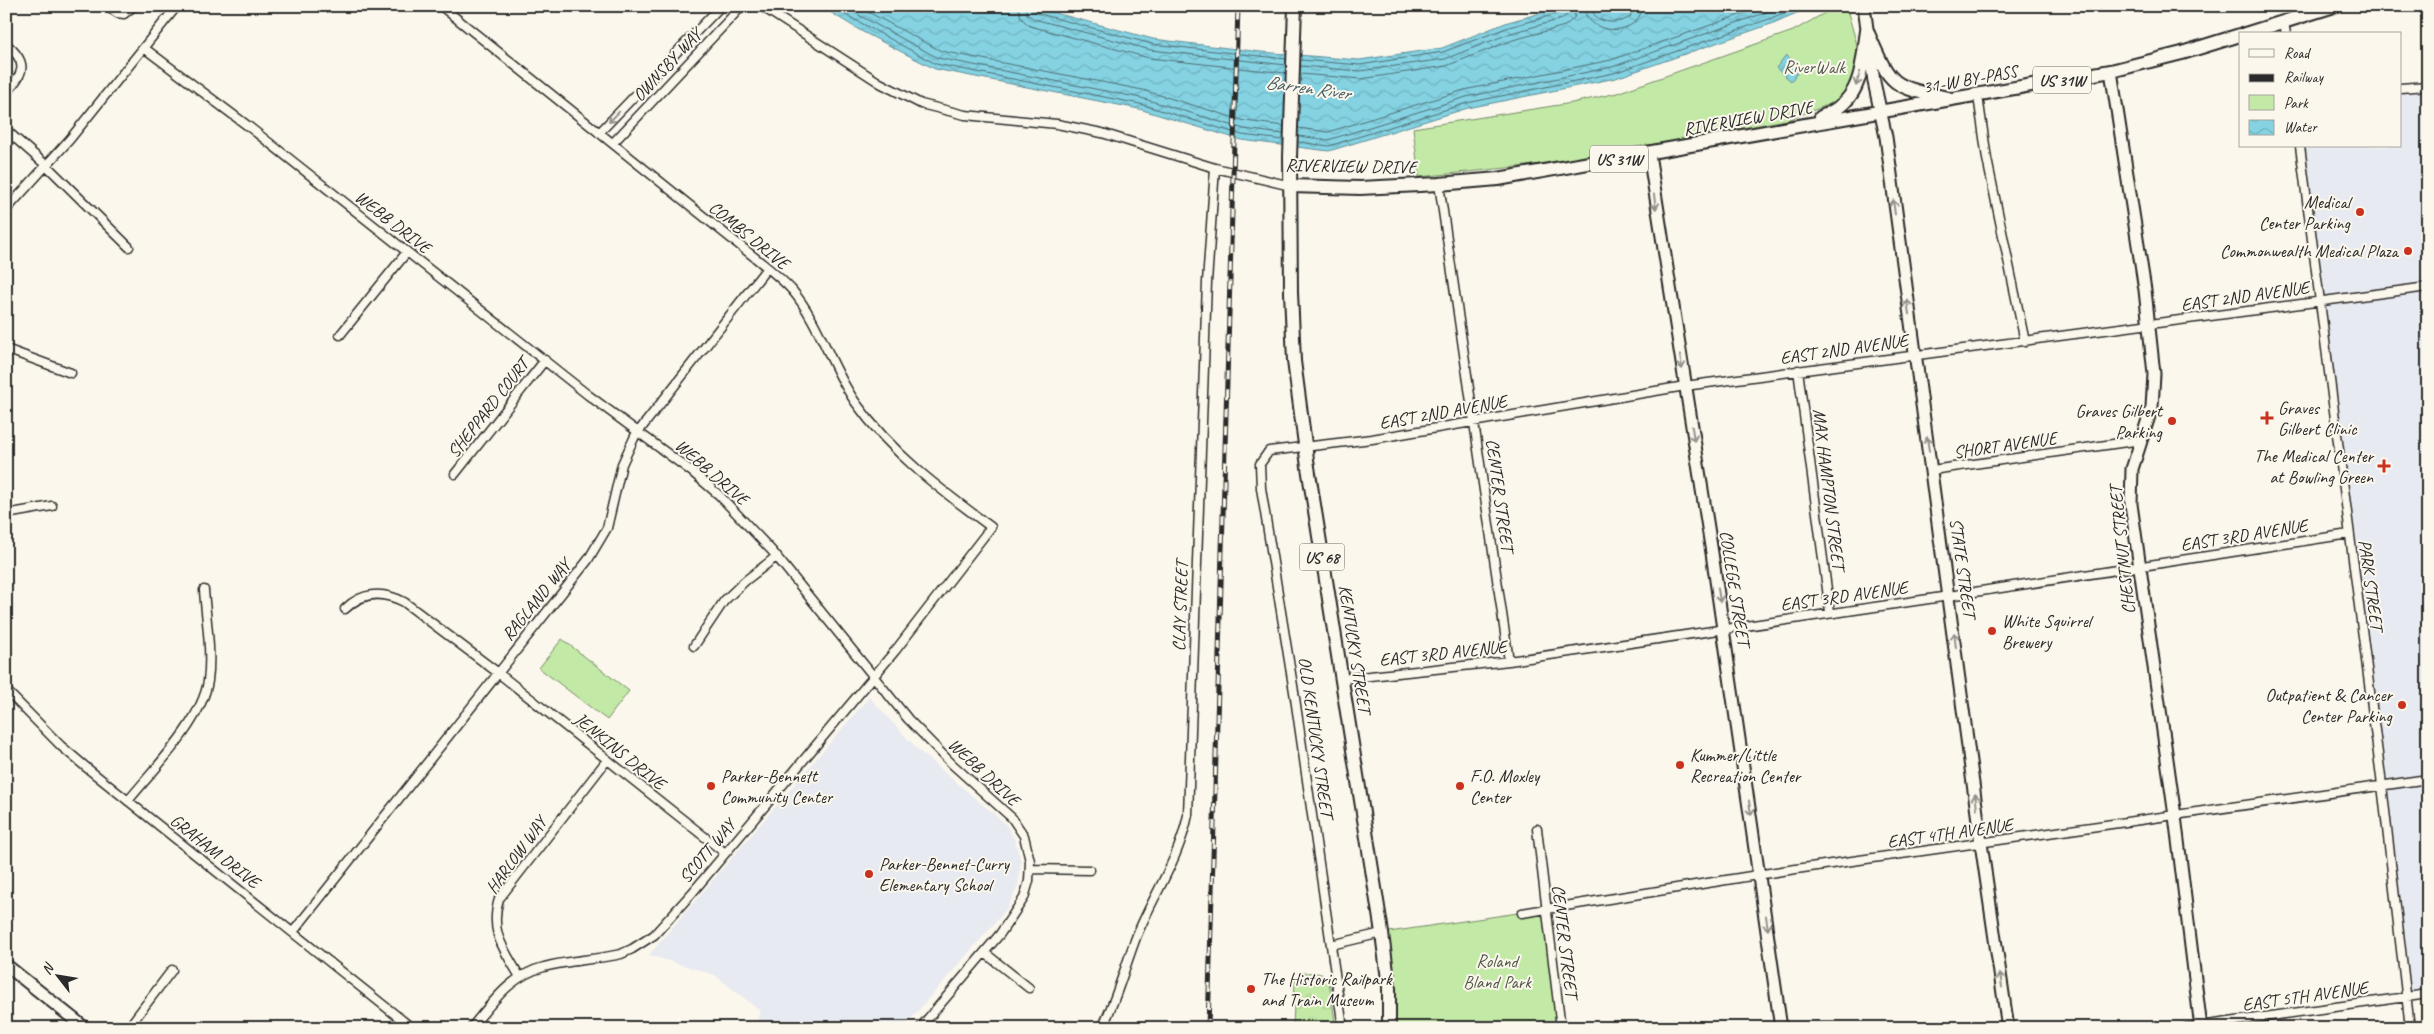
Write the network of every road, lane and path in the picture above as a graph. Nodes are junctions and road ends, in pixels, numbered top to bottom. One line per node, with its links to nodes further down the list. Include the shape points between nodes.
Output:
1 (108, 6): 2 (street, via 124,14)
2 (134, 6)
3 (177, 6): 16 (street)
4 (442, 6): 26 (street, COMBS DRIVE)
5 (721, 6): 26 (street, OWNSBY WAY, one-way to 26)
6 (742, 6): 27 (street, OWNSBY WAY)
7 (761, 6): 31 (street, RIVERVIEW DRIVE, via 880,83 921,104 965,115 1080,128)
8 (1295, 6): 33 (main road, KENTUCKY STREET)
9 (1864, 6): 11 (street, STATE STREET)
10 (2334, 6): 12 (main road)
11 (1867, 26): 22 (main road, via 1884,70 1894,82 1912,91); 23 (street, STATE STREET); 24 (main road, one-way to 24, via 1859,80 1852,94 1843,106)
12 (2285, 28): 13 (main road)
13 (2258, 32)
14 (2239, 35): 17 (main road, 31-W BY-PASS / US 31W)
15 (6, 44): 20 (street, via 20,58 22,68 19,78)
16 (144, 48): 30 (street); 36 (street, WEBB DRIVE)
17 (2111, 71): 21 (main road, 31-W BY-PASS / US 31W); 40 (street, CHESTNUT STREET)
18 (2428, 86): 19 (street)
19 (2402, 88)
20 (6, 93)
21 (1978, 96): 22 (main road, 31-W BY-PASS / US 31W); 42 (street, via 1987,159)
22 (1955, 100): 23 (main road, 31-W BY-PASS / US 31W)
23 (1881, 113): 24 (main road, RIVERVIEW DRIVE / US 31W); 44 (street, STATE STREET, one-way to 23)
24 (1797, 127): 29 (main road, RIVERVIEW DRIVE / US 31W)
25 (6, 130): 30 (street)
26 (599, 133): 27 (street, COMBS DRIVE)
27 (613, 144): 37 (street, COMBS DRIVE)
28 (2300, 148): 39 (street, PARK STREET)
29 (1649, 154): 32 (main road, RIVERVIEW DRIVE / US 31W, via 1547,172); 48 (street, COLLEGE STREET, one-way to 48)
30 (48, 166): 34 (street); 35 (street)
31 (1215, 168): 33 (street, RIVERVIEW DRIVE); 102 (street, CLAY STREET, via 1207,282 1188,815 1175,859 1137,935)
32 (1439, 184): 33 (main road, RIVERVIEW DRIVE / US 31W, via 1360,188); 49 (street, CENTER STREET)
33 (1291, 186): 52 (main road, KENTUCKY STREET / US 68, via 1291,316)
34 (6, 210)
35 (129, 247)
36 (407, 252): 41 (street); 45 (street, WEBB DRIVE)
37 (768, 268): 50 (street, RAGLAND WAY); 58 (street, COMBS DRIVE, via 797,298 863,412 913,466)
38 (2428, 287): 39 (street, EAST 2ND AVENUE)
39 (2320, 301): 40 (street, EAST 2ND AVENUE); 59 (street, PARK STREET)
40 (2148, 325): 42 (street, EAST 2ND AVENUE); 51 (street, CHESTNUT STREET, via 2154,374 2153,399)
41 (340, 334)
42 (2025, 342): 44 (street, EAST 2ND AVENUE)
43 (6, 349): 47 (street)
44 (1915, 355): 46 (street, EAST 2ND AVENUE); 54 (street, STATE STREET, one-way to 44)
45 (545, 360): 50 (street, WEBB DRIVE); 55 (street, SHEPPARD COURT)
46 (1798, 370): 48 (street, EAST 2ND AVENUE); 65 (street, MAX HAMPTON STREET)
47 (71, 373)
48 (1685, 386): 49 (street, EAST 2ND AVENUE); 66 (street, COLLEGE STREET, one-way to 66)
49 (1474, 422): 52 (street, EAST 2ND AVENUE); 68 (street, CENTER STREET)
50 (638, 432): 60 (street, WEBB DRIVE, via 719,495); 69 (street, RAGLAND WAY, via 622,464 611,515 601,540)
51 (2141, 440): 54 (street, SHORT AVENUE); 61 (street, CHESTNUT STREET, via 2132,469 2131,486)
52 (1305, 447): 53 (street, EAST 2ND AVENUE); 71 (main road, KENTUCKY STREET / US 68)
53 (1266, 453): 88 (street, OLD KENTUCKY STREET, via 1260,467 1261,488)
54 (1932, 470): 63 (street, STATE STREET)
55 (455, 474)
56 (52, 506): 57 (street)
57 (6, 514)
58 (991, 526): 70 (street, SCOTT WAY)
59 (2349, 534): 61 (street, EAST 3RD AVENUE); 75 (street, PARK STREET)
60 (777, 556): 67 (street, via 731,594); 70 (street, WEBB DRIVE)
61 (2140, 566): 63 (street, EAST 3RD AVENUE); 77 (street, CHESTNUT STREET)
62 (204, 590): 76 (street, via 209,671 205,694 186,728)
63 (1949, 596): 65 (street, EAST 3RD AVENUE); 79 (street, STATE STREET, one-way to 63)
64 (346, 609): 69 (street, JENKINS DRIVE, via 356,600 371,594 395,597)
65 (1830, 612): 66 (street, EAST 3RD AVENUE)
66 (1724, 628): 68 (street, EAST 3RD AVENUE); 83 (street, COLLEGE STREET, one-way to 83)
67 (694, 646)
68 (1509, 661): 71 (street, EAST 3RD AVENUE)
69 (497, 672): 73 (street, JENKINS DRIVE); 86 (street, RAGLAND WAY)
70 (873, 677): 80 (street, SCOTT WAY); 81 (street, WEBB DRIVE, via 930,742 1012,818 1024,836)
71 (1342, 679): 87 (main road, KENTUCKY STREET / US 68)
72 (6, 690): 76 (street, GRAHAM DRIVE, via 62,746)
73 (607, 760): 80 (street, JENKINS DRIVE); 92 (street, HARLOW WAY, via 499,899 495,916 496,934)
74 (2428, 779): 75 (street, EAST 4TH AVENUE)
75 (2382, 785): 77 (street, EAST 4TH AVENUE); 95 (street, PARK STREET)
76 (128, 801): 86 (street, GRAHAM DRIVE)
77 (2175, 816): 79 (street, EAST 4TH AVENUE); 96 (street, CHESTNUT STREET)
78 (1537, 829): 84 (street, CENTER STREET)
79 (1981, 843): 83 (street, EAST 4TH AVENUE); 107 (street, STATE STREET, one-way to 79)
80 (725, 853): 92 (street, SCOTT WAY, via 663,925 632,949 608,957 543,967)
81 (1030, 869): 82 (street); 89 (street, WEBB DRIVE, via 1028,887 1021,904)
82 (1090, 870)
83 (1760, 875): 84 (street, EAST 4TH AVENUE); 106 (street, COLLEGE STREET, one-way to 106)
84 (1545, 909): 85 (street, EAST 4TH AVENUE); 105 (street, CENTER STREET)
85 (1522, 913)
86 (293, 932): 99 (street, GRAHAM DRIVE)
87 (1382, 933): 88 (street); 104 (main road, KENTUCKY STREET / US 68, via 1389,987)
88 (1332, 945): 103 (street, OLD KENTUCKY STREET)
89 (984, 953): 93 (street); 101 (street, WEBB DRIVE)
90 (6, 965): 97 (street)
91 (172, 970): 98 (street)
92 (520, 977): 100 (street, SCOTT WAY, via 498,995)
93 (1028, 988)
94 (2428, 994): 95 (street, EAST 5TH AVENUE)
95 (2406, 998): 96 (street, EAST 5TH AVENUE); 109 (street, PARK STREET)
96 (2201, 1027): 108 (street, EAST 5TH AVENUE)
97 (85, 1028)
98 (128, 1028)
99 (412, 1028)
100 (471, 1028)
101 (920, 1028)
102 (1102, 1028)
103 (1342, 1028)
104 (1389, 1028)
105 (1561, 1028)
106 (1781, 1028)
107 (2008, 1028)
108 (2186, 1028)
109 (2410, 1028)

